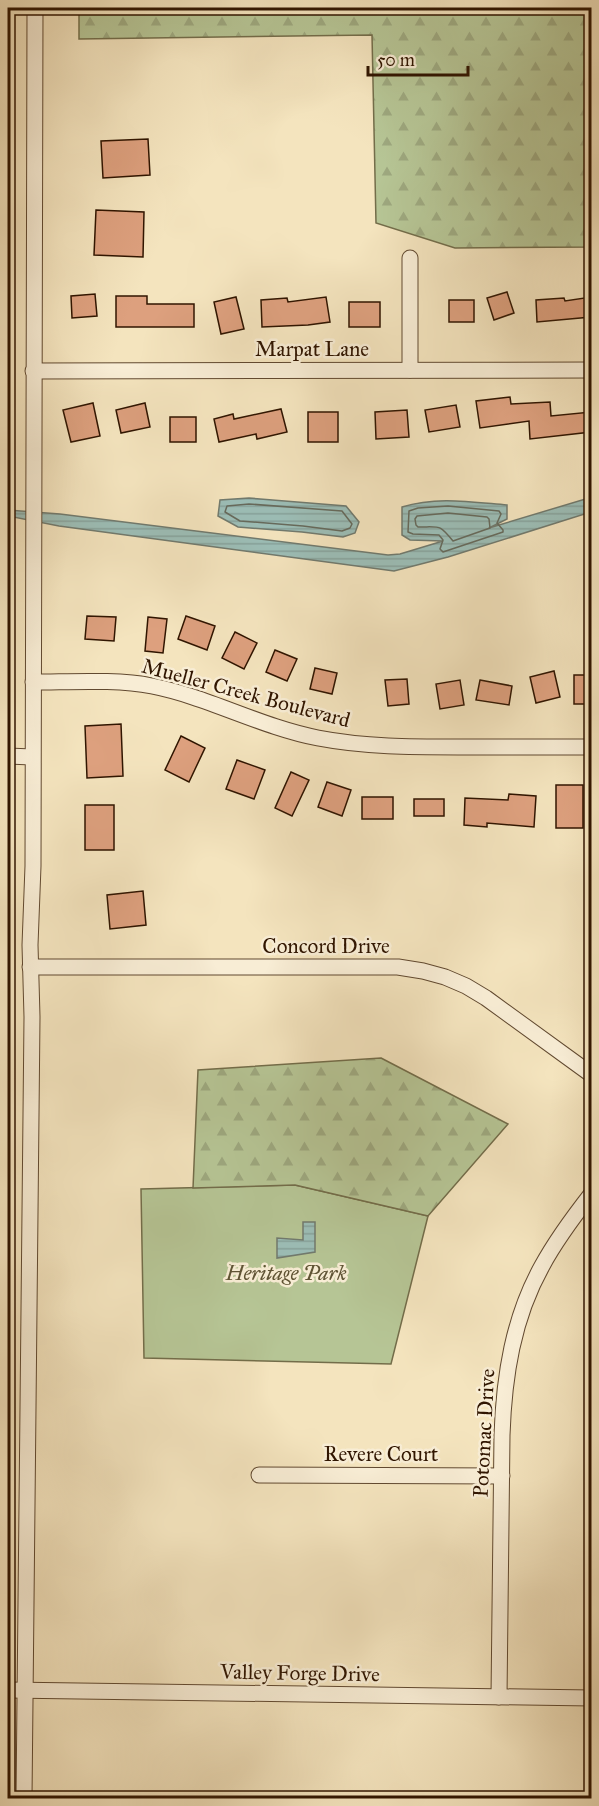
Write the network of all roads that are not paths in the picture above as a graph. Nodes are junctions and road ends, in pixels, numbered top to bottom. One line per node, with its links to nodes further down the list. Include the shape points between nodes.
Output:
1 (35, 8): 5 (street)
2 (410, 258): 3 (street)
3 (410, 370): 4 (street, Marpat Lane); 5 (street, Marpat Lane)
4 (591, 370)
5 (33, 371): 6 (street)
6 (33, 681): 7 (street, Mueller Creek Boulevard, via 152,686 283,729 358,745); 9 (street)
7 (591, 747)
8 (8, 756): 9 (street)
9 (32, 757): 10 (street)
10 (30, 967): 11 (street, Concord Drive, via 398,967 423,971 486,998); 16 (street)
11 (591, 1075)
12 (591, 1193): 14 (street, Potomac Drive, via 560,1236 526,1299 508,1363 503,1399)
13 (260, 1475): 14 (street, Revere Court)
14 (502, 1476): 17 (street, Potomac Drive)
15 (8, 1690): 16 (street, Valley Forge Drive)
16 (26, 1690): 17 (street, Valley Forge Drive); 19 (street)
17 (499, 1697): 18 (street, Valley Forge Drive)
18 (591, 1698)
19 (24, 1798)

